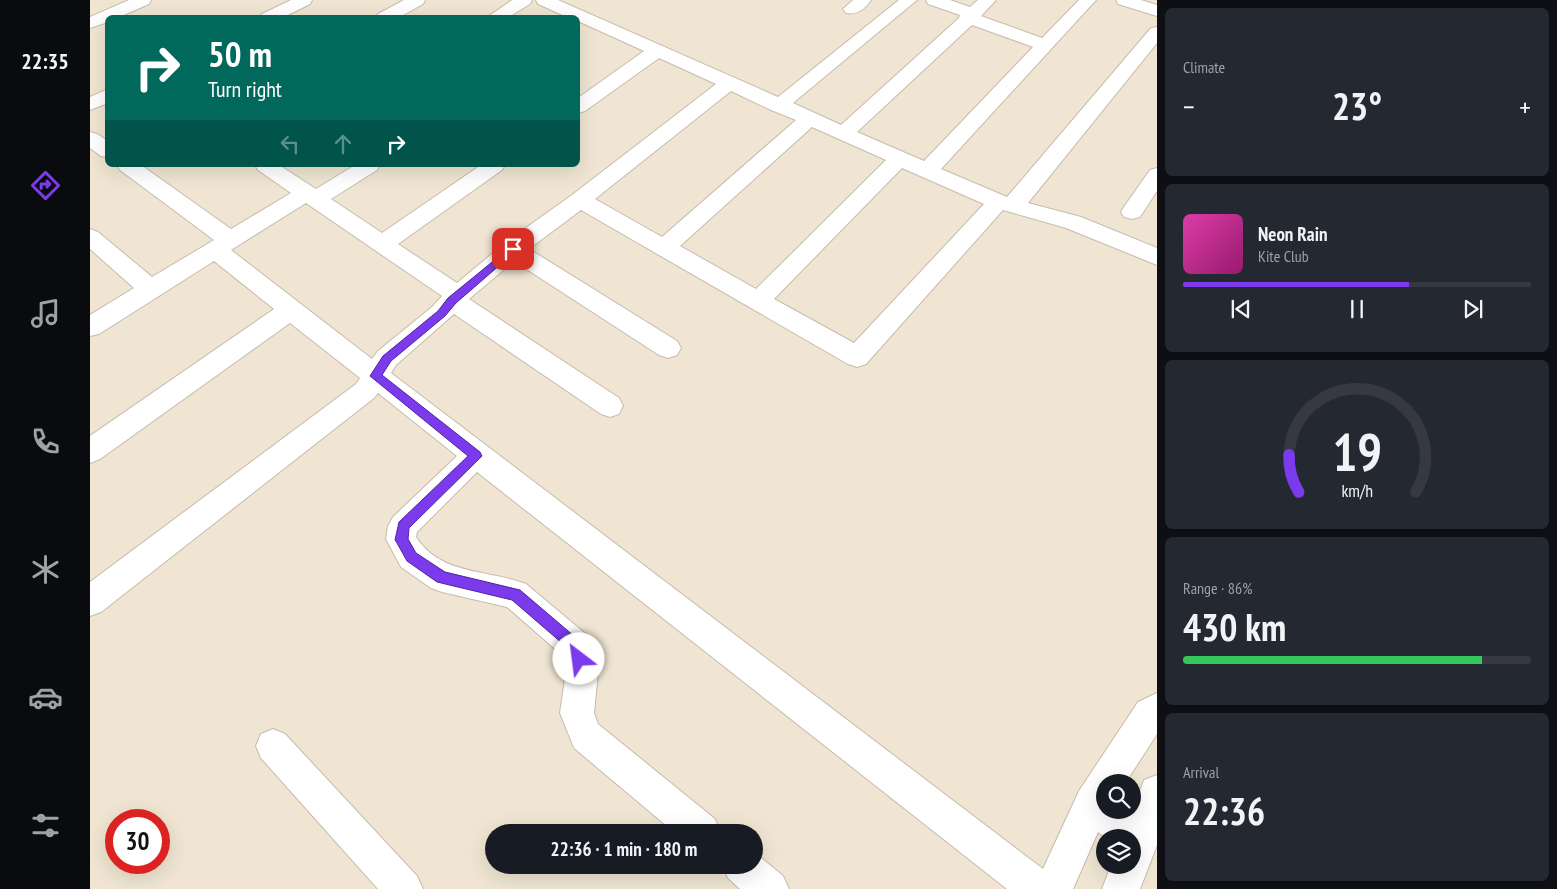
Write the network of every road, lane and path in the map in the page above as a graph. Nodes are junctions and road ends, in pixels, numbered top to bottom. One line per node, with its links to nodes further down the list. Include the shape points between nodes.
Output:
1 (107, 0): 12 (street)
2 (143, 0): 14 (street)
3 (304, 0): 15 (street)
4 (417, 0): 16 (street)
5 (524, 0): 17 (street)
6 (544, 0): 18 (street)
7 (909, 0): 30 (street)
8 (934, 0): 19 (street)
9 (988, 0): 19 (street)
10 (1088, 0): 24 (street)
11 (1124, 0): 13 (street)
12 (90, 7)
13 (1157, 11)
14 (110, 15)
15 (274, 15)
16 (390, 15)
17 (499, 15)
18 (567, 15)
19 (970, 15): 24 (street); 32 (street)
20 (105, 17): 21 (street)
21 (90, 24)
22 (585, 27): 25 (street)
23 (1157, 32): 44 (street, via 1018,200)
24 (1046, 46): 40 (street)
25 (657, 51): 26 (street); 29 (street)
26 (729, 83): 30 (street); 43 (street)
27 (105, 96): 28 (street)
28 (90, 104)
29 (580, 106)
30 (778, 106): 31 (street)
31 (810, 119): 32 (street); 49 (street)
32 (844, 133): 35 (street)
33 (90, 138): 34 (street)
34 (105, 149)
35 (900, 158): 40 (street); 54 (street)
36 (129, 167): 48 (street)
37 (268, 167): 42 (street)
38 (366, 167): 42 (street)
39 (492, 167): 47 (street)
40 (928, 170): 44 (street)
41 (1157, 175): 45 (street)
42 (310, 196): 47 (street); 48 (street)
43 (580, 200): 49 (street); 50 (street)
44 (1004, 204): 51 (street, via 1073,222); 54 (street, via 857,357)
45 (1132, 212)
46 (90, 237): 52 (street)
47 (382, 244): 53 (street)
48 (222, 245): 52 (street); 55 (street)
49 (665, 247): 54 (street)
50 (513, 249): 53 (street); 57 (street)
51 (1157, 257)
52 (151, 289): 56 (street)
53 (455, 298): 58 (street, via 387,358); 59 (street)
54 (758, 301)
55 (292, 309): 58 (street); 60 (street)
56 (90, 327)
57 (668, 348)
58 (375, 376): 61 (street); 62 (street, via 365,391)
59 (610, 406)
60 (90, 452)
61 (476, 456): 68 (street, via 403,526 402,540 408,551 442,578 515,594 576,646 582,672 577,713 586,736); 74 (street)
62 (90, 601)
63 (1157, 710): 65 (street, via 1150,714)
64 (274, 746): 72 (street)
65 (1112, 774)
66 (1157, 794): 69 (street)
67 (1096, 801): 75 (street)
68 (692, 824)
69 (1141, 836)
70 (752, 874): 73 (street)
71 (1127, 874): 76 (street)
72 (404, 889)
73 (770, 889)
74 (1038, 889)
75 (1054, 889)
76 (1121, 889)

